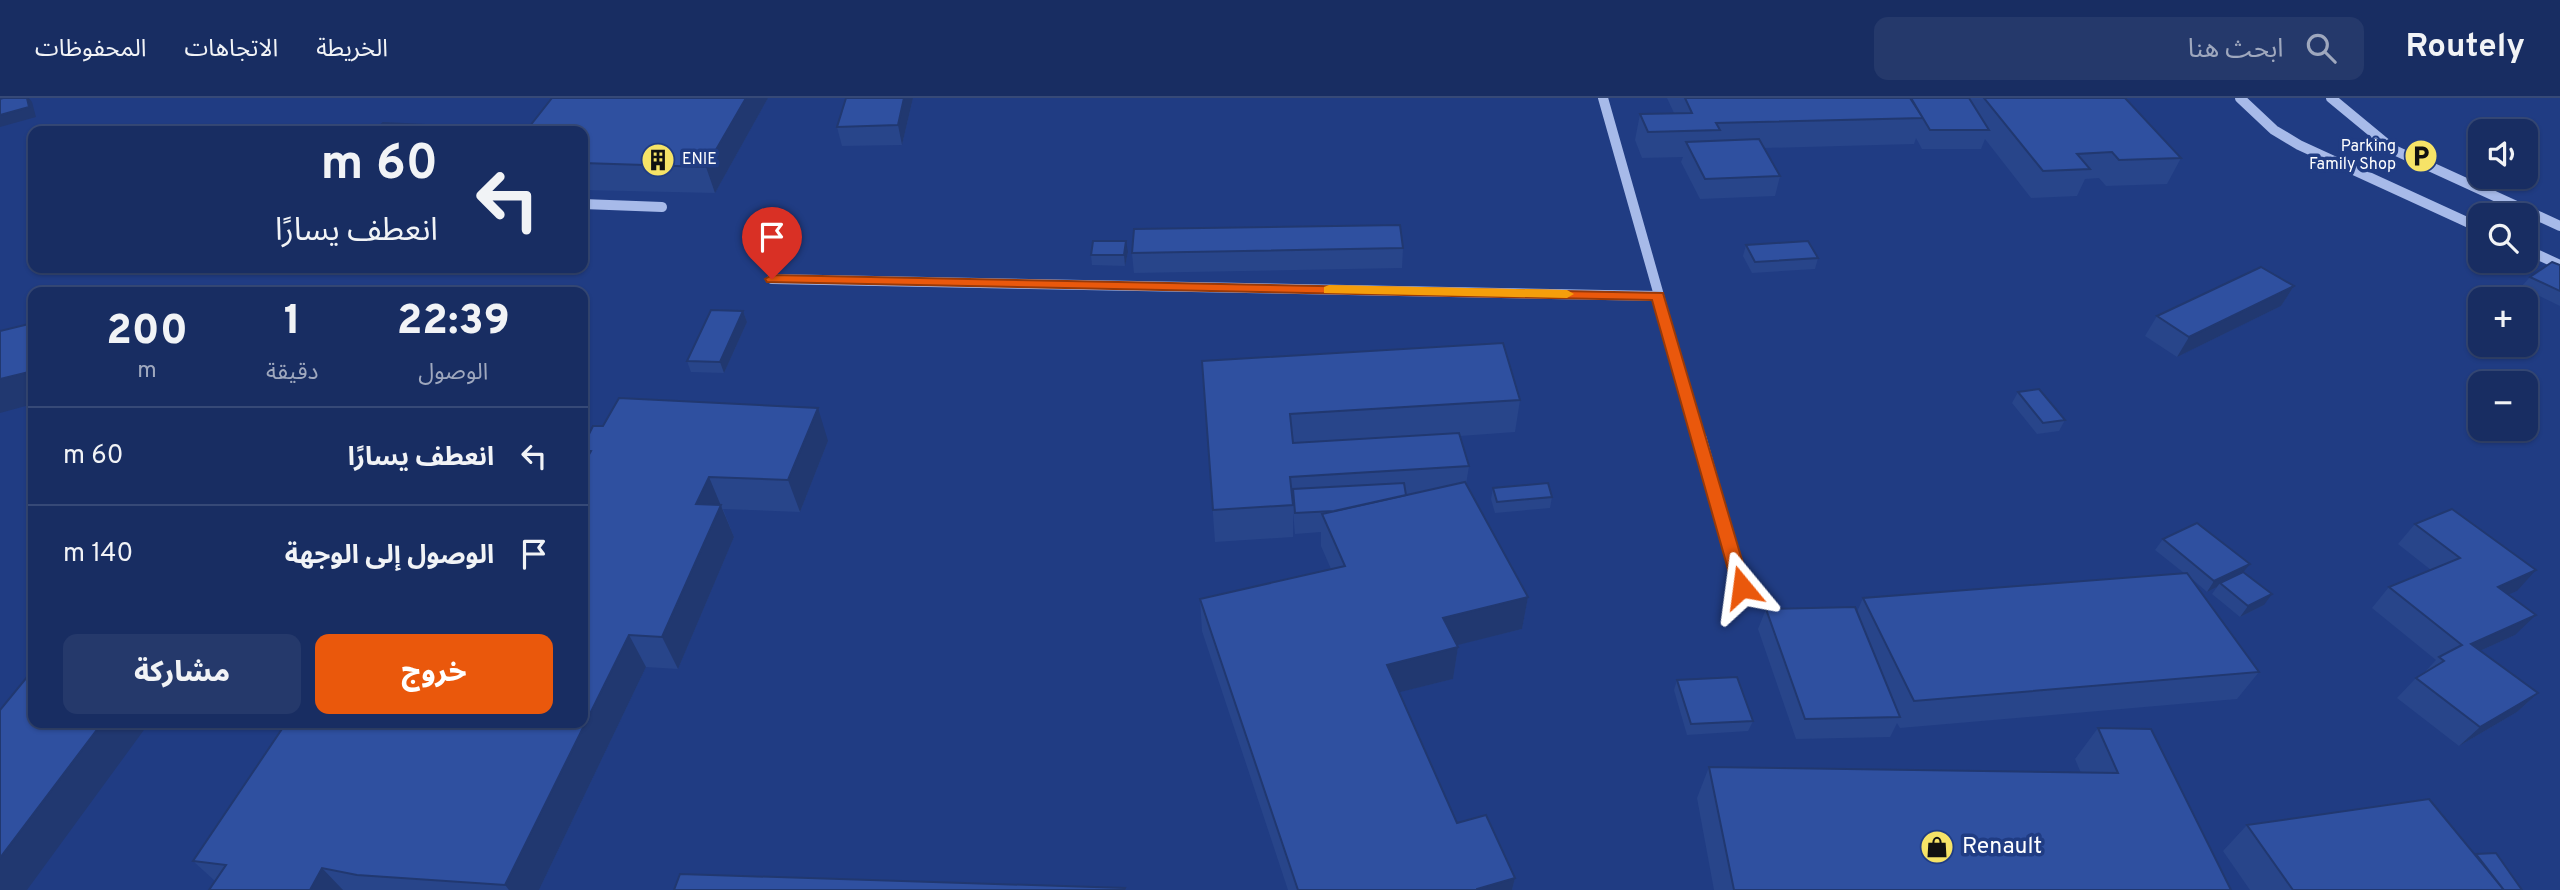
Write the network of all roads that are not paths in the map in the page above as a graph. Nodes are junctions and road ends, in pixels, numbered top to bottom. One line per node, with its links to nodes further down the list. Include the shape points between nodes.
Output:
1 (1603, 98): 11 (street)
2 (2240, 98): 6 (street, via 2274,130 2299,145)
3 (2331, 98): 7 (street, via 2394,150)
4 (588, 204): 5 (street)
5 (662, 207)
6 (2468, 222)
7 (2560, 226)
8 (2538, 255): 9 (street)
9 (2560, 265)
10 (772, 279): 11 (street)
11 (1658, 296): 12 (street)
12 (1742, 587)

